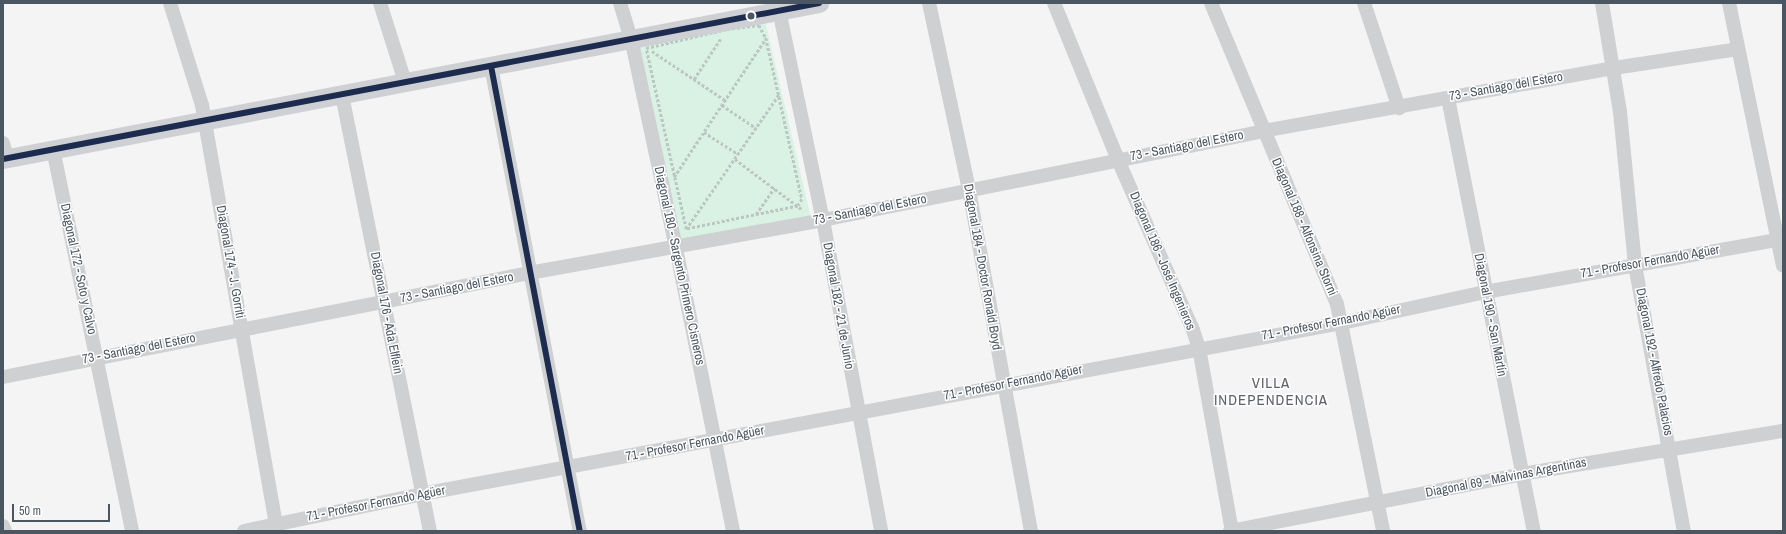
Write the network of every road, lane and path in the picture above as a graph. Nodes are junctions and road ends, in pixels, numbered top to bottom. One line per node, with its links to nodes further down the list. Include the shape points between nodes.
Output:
1 (170, 3): 26 (street, Diagonal 174 - J. Gorriti)
2 (380, 3): 19 (street)
3 (620, 3): 14 (street, Diagonal 180 - Sargento Primero Cisneros)
4 (819, 3): 11 (street)
5 (929, 3): 37 (street, Diagonal 184 - Doctor Ronald Boyd)
6 (1054, 3): 34 (street, Diagonal 186 - José Ingenieros)
7 (1212, 3): 28 (street, Diagonal 188 - Alfonsina Storni)
8 (1364, 3): 25 (street)
9 (1602, 3): 17 (street, Diagonal 192 - Alfredo Palacios)
10 (1730, 3): 15 (street)
11 (780, 10): 14 (street); 42 (street, Diagonal 182 - 21 de Junio)
12 (727, 29): 13 (path, via 759,25); 14 (path); 18 (path)
13 (766, 38): 20 (path); 23 (path)
14 (639, 43): 16 (street); 18 (path); 35 (path); 45 (street, Diagonal 180 - Sargento Primero Cisneros)
15 (1738, 49): 17 (street, 73 - Santiago del Estero); 44 (street)
16 (491, 66): 19 (street); 48 (street)
17 (1614, 68): 22 (street, 73 - Santiago del Estero); 46 (street, Diagonal 192 - Alfredo Palacios)
18 (694, 79): 23 (path)
19 (404, 82): 21 (street)
20 (779, 94): 27 (path); 38 (path, via 802,199)
21 (342, 95): 26 (street); 50 (street, Diagonal 176 - Ada Elflein)
22 (1448, 98): 25 (street, 73 - Santiago del Estero); 49 (street, Diagonal 190 - San Martín)
23 (725, 100): 24 (path)
24 (722, 105): 27 (path); 29 (path)
25 (1399, 108): 28 (street, 73 - Santiago del Estero)
26 (204, 119): 30 (street); 52 (street, Diagonal 174 - J. Gorriti)
27 (756, 128): 32 (path)
28 (1263, 131): 34 (street, 73 - Santiago del Estero); 51 (street, Diagonal 188 - Alfonsina Storni, via 1337,304)
29 (704, 132): 32 (path); 35 (path)
30 (53, 149): 31 (street); 54 (street, Diagonal 172 - Soto y Calvo)
31 (4, 154)
32 (738, 154): 33 (path)
33 (735, 159): 36 (path); 43 (path)
34 (1118, 160): 37 (street, 73 - Santiago del Estero); 53 (street, Diagonal 186 - José Ingenieros)
35 (674, 177): 43 (path)
36 (774, 188): 38 (path); 40 (path)
37 (969, 190): 42 (street, 73 - Santiago del Estero); 56 (street, Diagonal 184 - Doctor Ronald Boyd)
38 (798, 206): 39 (path); 40 (path)
39 (807, 213)
40 (756, 215): 41 (path); 43 (path)
41 (752, 220)
42 (823, 220): 45 (street, 73 - Santiago del Estero); 57 (street, Diagonal 182 - 21 de Junio)
43 (686, 229)
44 (1781, 239): 46 (street, 71 - Profesor Fernando Agüer); 47 (street)
45 (676, 248): 48 (street, 73 - Santiago del Estero); 59 (street, Diagonal 180 - Sargento Primero Cisneros)
46 (1635, 265): 49 (street, 71 - Profesor Fernando Agüer); 60 (street, Diagonal 192 - Alfredo Palacios)
47 (1783, 266)
48 (529, 273): 50 (street, 73 - Santiago del Estero); 61 (street)
49 (1485, 292): 51 (street, 71 - Profesor Fernando Agüer); 62 (street, Diagonal 190 - San Martín)
50 (384, 302): 52 (street, 73 - Santiago del Estero); 63 (street, Diagonal 176 - Ada Elflein)
51 (1342, 323): 53 (street, 71 - Profesor Fernando Agüer); 64 (street, Diagonal 188 - Alfonsina Storni)
52 (243, 329): 54 (street, 73 - Santiago del Estero); 65 (street, Diagonal 174 - J. Gorriti)
53 (1199, 348): 56 (street, 71 - Profesor Fernando Agüer); 75 (street, Diagonal 186 - José Ingenieros)
54 (96, 357): 55 (street, 73 - Santiago del Estero); 68 (street, Diagonal 172 - Soto y Calvo)
55 (3, 378)
56 (1003, 385): 57 (street, 71 - Profesor Fernando Agüer); 74 (street, Diagonal 184 - Doctor Ronald Boyd)
57 (858, 413): 59 (street, 71 - Profesor Fernando Agüer); 73 (street, Diagonal 182 - 21 de Junio)
58 (1783, 431): 60 (street, Diagonal 69 - Malvinas Argentinas)
59 (715, 440): 61 (street, 71 - Profesor Fernando Agüer); 72 (street, Diagonal 180 - Sargento Primero Cisneros)
60 (1671, 449): 62 (street, Diagonal 69 - Malvinas Argentinas); 78 (street, Diagonal 192 - Alfredo Palacios)
61 (568, 468): 63 (street, 71 - Profesor Fernando Agüer); 71 (street)
62 (1522, 474): 64 (street, Diagonal 69 - Malvinas Argentinas); 77 (street, Diagonal 190 - San Martín)
63 (422, 494): 65 (street, 71 - Profesor Fernando Agüer); 70 (street, Diagonal 176 - Ada Elflein)
64 (1377, 502): 75 (street, Diagonal 69 - Malvinas Argentinas); 76 (street, Diagonal 188 - Alfonsina Storni)
65 (276, 524): 69 (street, 71 - Profesor Fernando Agüer)
66 (3, 526): 67 (street)
67 (5, 531)
68 (132, 531)
69 (244, 531)
70 (430, 531)
71 (580, 531)
72 (733, 531)
73 (881, 531)
74 (1031, 531)
75 (1232, 531)
76 (1383, 531)
77 (1534, 531)
78 (1684, 531)

